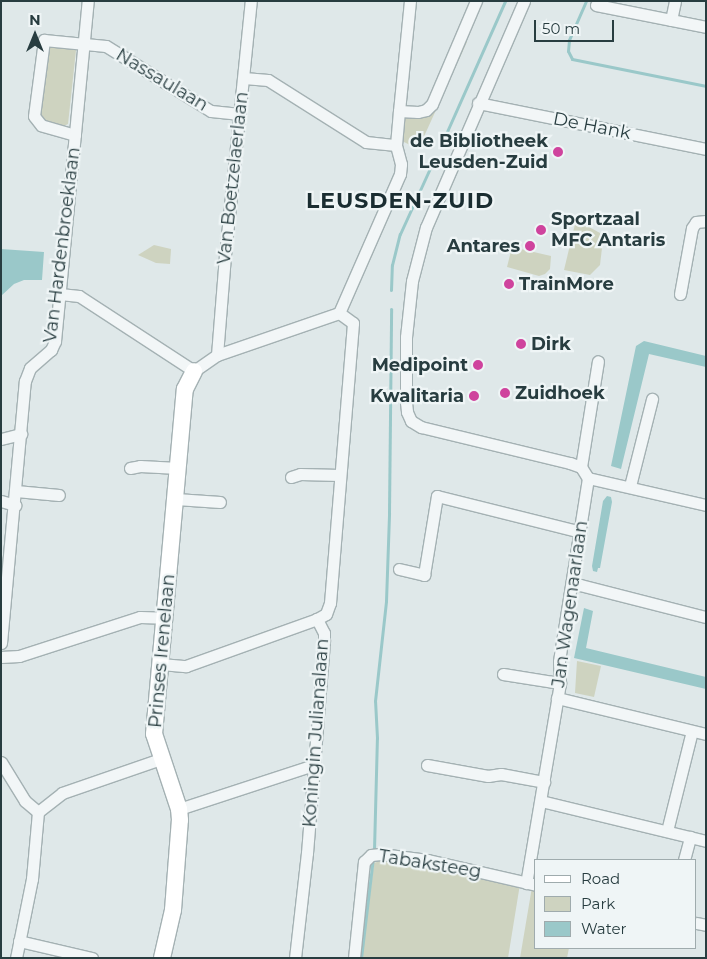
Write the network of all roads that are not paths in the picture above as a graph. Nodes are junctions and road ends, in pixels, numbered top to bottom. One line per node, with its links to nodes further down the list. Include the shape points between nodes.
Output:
1 (88, 1): 10 (street, Van Hardenbroeklaan)
2 (252, 1): 11 (street, Van Boetzelaerlaan)
3 (410, 1): 13 (street)
4 (476, 1): 13 (street, via 432,104 418,112)
5 (524, 1): 12 (street)
6 (675, 1): 8 (street)
7 (596, 5): 8 (street)
8 (671, 20): 9 (street)
9 (706, 27)
10 (84, 44): 14 (street, Nassaulaan, via 106,46 211,111); 15 (street, Van Hardenbroeklaan); 15 (street, Van Hardenbroeklaan, via 44,40 34,116 41,125)
11 (244, 78): 14 (street, Van Boetzelaerlaan); 16 (street, via 268,80 366,142)
12 (478, 103): 17 (street, De Hank); 28 (street, via 426,227 412,281 406,337 407,412 411,421 421,427)
13 (399, 111): 16 (street)
14 (240, 114): 22 (street, Van Boetzelaerlaan, via 224,255)
15 (75, 135): 19 (street, Van Hardenbroeklaan)
16 (396, 145): 21 (street, via 400,174)
17 (706, 149)
18 (706, 221): 20 (street, via 696,222 692,228)
19 (60, 294): 24 (street, via 79,296); 26 (street, Van Hardenbroeklaan, via 55,341 51,350 30,368 25,381)
20 (680, 294)
21 (338, 313): 22 (street); 31 (street, Koningin Julianalaan, via 353,323)
22 (217, 355): 24 (street)
23 (598, 361): 28 (street)
24 (194, 371): 30 (street, Prinses Irenelaan, via 185,389)
25 (652, 399): 34 (street)
26 (21, 434): 27 (street); 35 (street, Van Hardenbroeklaan)
27 (1, 439)
28 (581, 467): 33 (street)
29 (130, 468): 30 (street)
30 (178, 468): 37 (street, Prinses Irenelaan)
31 (340, 475): 32 (street, via 300,474); 48 (street, Koningin Julianalaan, via 330,603 326,614)
32 (291, 477)
33 (588, 478): 34 (street); 42 (street, Jan Wagenaarlaan)
34 (630, 486): 41 (street)
35 (16, 492): 36 (street); 40 (street, Van Hardenbroeklaan)
36 (59, 495)
37 (176, 500): 39 (street); 47 (street, Prinses Irenelaan)
38 (1, 501): 40 (street)
39 (220, 502)
40 (14, 505): 45 (street, Van Hardenbroeklaan)
41 (706, 505)
42 (581, 532): 43 (street, via 437,496 424,575); 44 (street, Jan Wagenaarlaan)
43 (399, 569)
44 (572, 586): 46 (street, via 580,585); 53 (street, Jan Wagenaarlaan, via 558,662)
45 (3, 597): 49 (street, Van Hardenbroeklaan)
46 (706, 617)
47 (164, 618): 50 (street, via 140,617 19,656); 51 (street, Prinses Irenelaan)
48 (317, 619): 51 (street, via 186,666); 59 (street, Koningin Julianalaan, via 324,640)
49 (1, 643)
50 (1, 657)
51 (161, 664): 57 (street, Prinses Irenelaan, via 154,734)
52 (503, 674): 53 (street)
53 (560, 683): 54 (street, Jan Wagenaarlaan)
54 (557, 698): 55 (street); 61 (street, Jan Wagenaarlaan)
55 (692, 731): 56 (street); 65 (street)
56 (706, 734)
57 (162, 759): 63 (street, Prinses Irenelaan); 64 (street, via 62,793)
58 (1, 762): 64 (street, via 25,802)
59 (314, 765): 63 (street); 76 (street, Koningin Julianalaan)
60 (427, 765): 61 (street)
61 (544, 782): 62 (street, Jan Wagenaarlaan)
62 (541, 801): 65 (street); 68 (street, Jan Wagenaarlaan)
63 (179, 808): 75 (street, Prinses Irenelaan, via 173,910)
64 (38, 812): 72 (street, via 32,878)
65 (667, 831): 66 (street)
66 (690, 837): 67 (street); 70 (street)
67 (706, 841)
68 (534, 859)
69 (534, 859): 71 (street, Jan Wagenaarlaan)
70 (684, 859)
71 (531, 884): 77 (street, Tabaksteeg, via 412,857 368,856 364,862)
72 (19, 941): 73 (street); 74 (street)
73 (16, 958)
74 (92, 958)
75 (162, 958)
76 (295, 958)
77 (354, 958)

